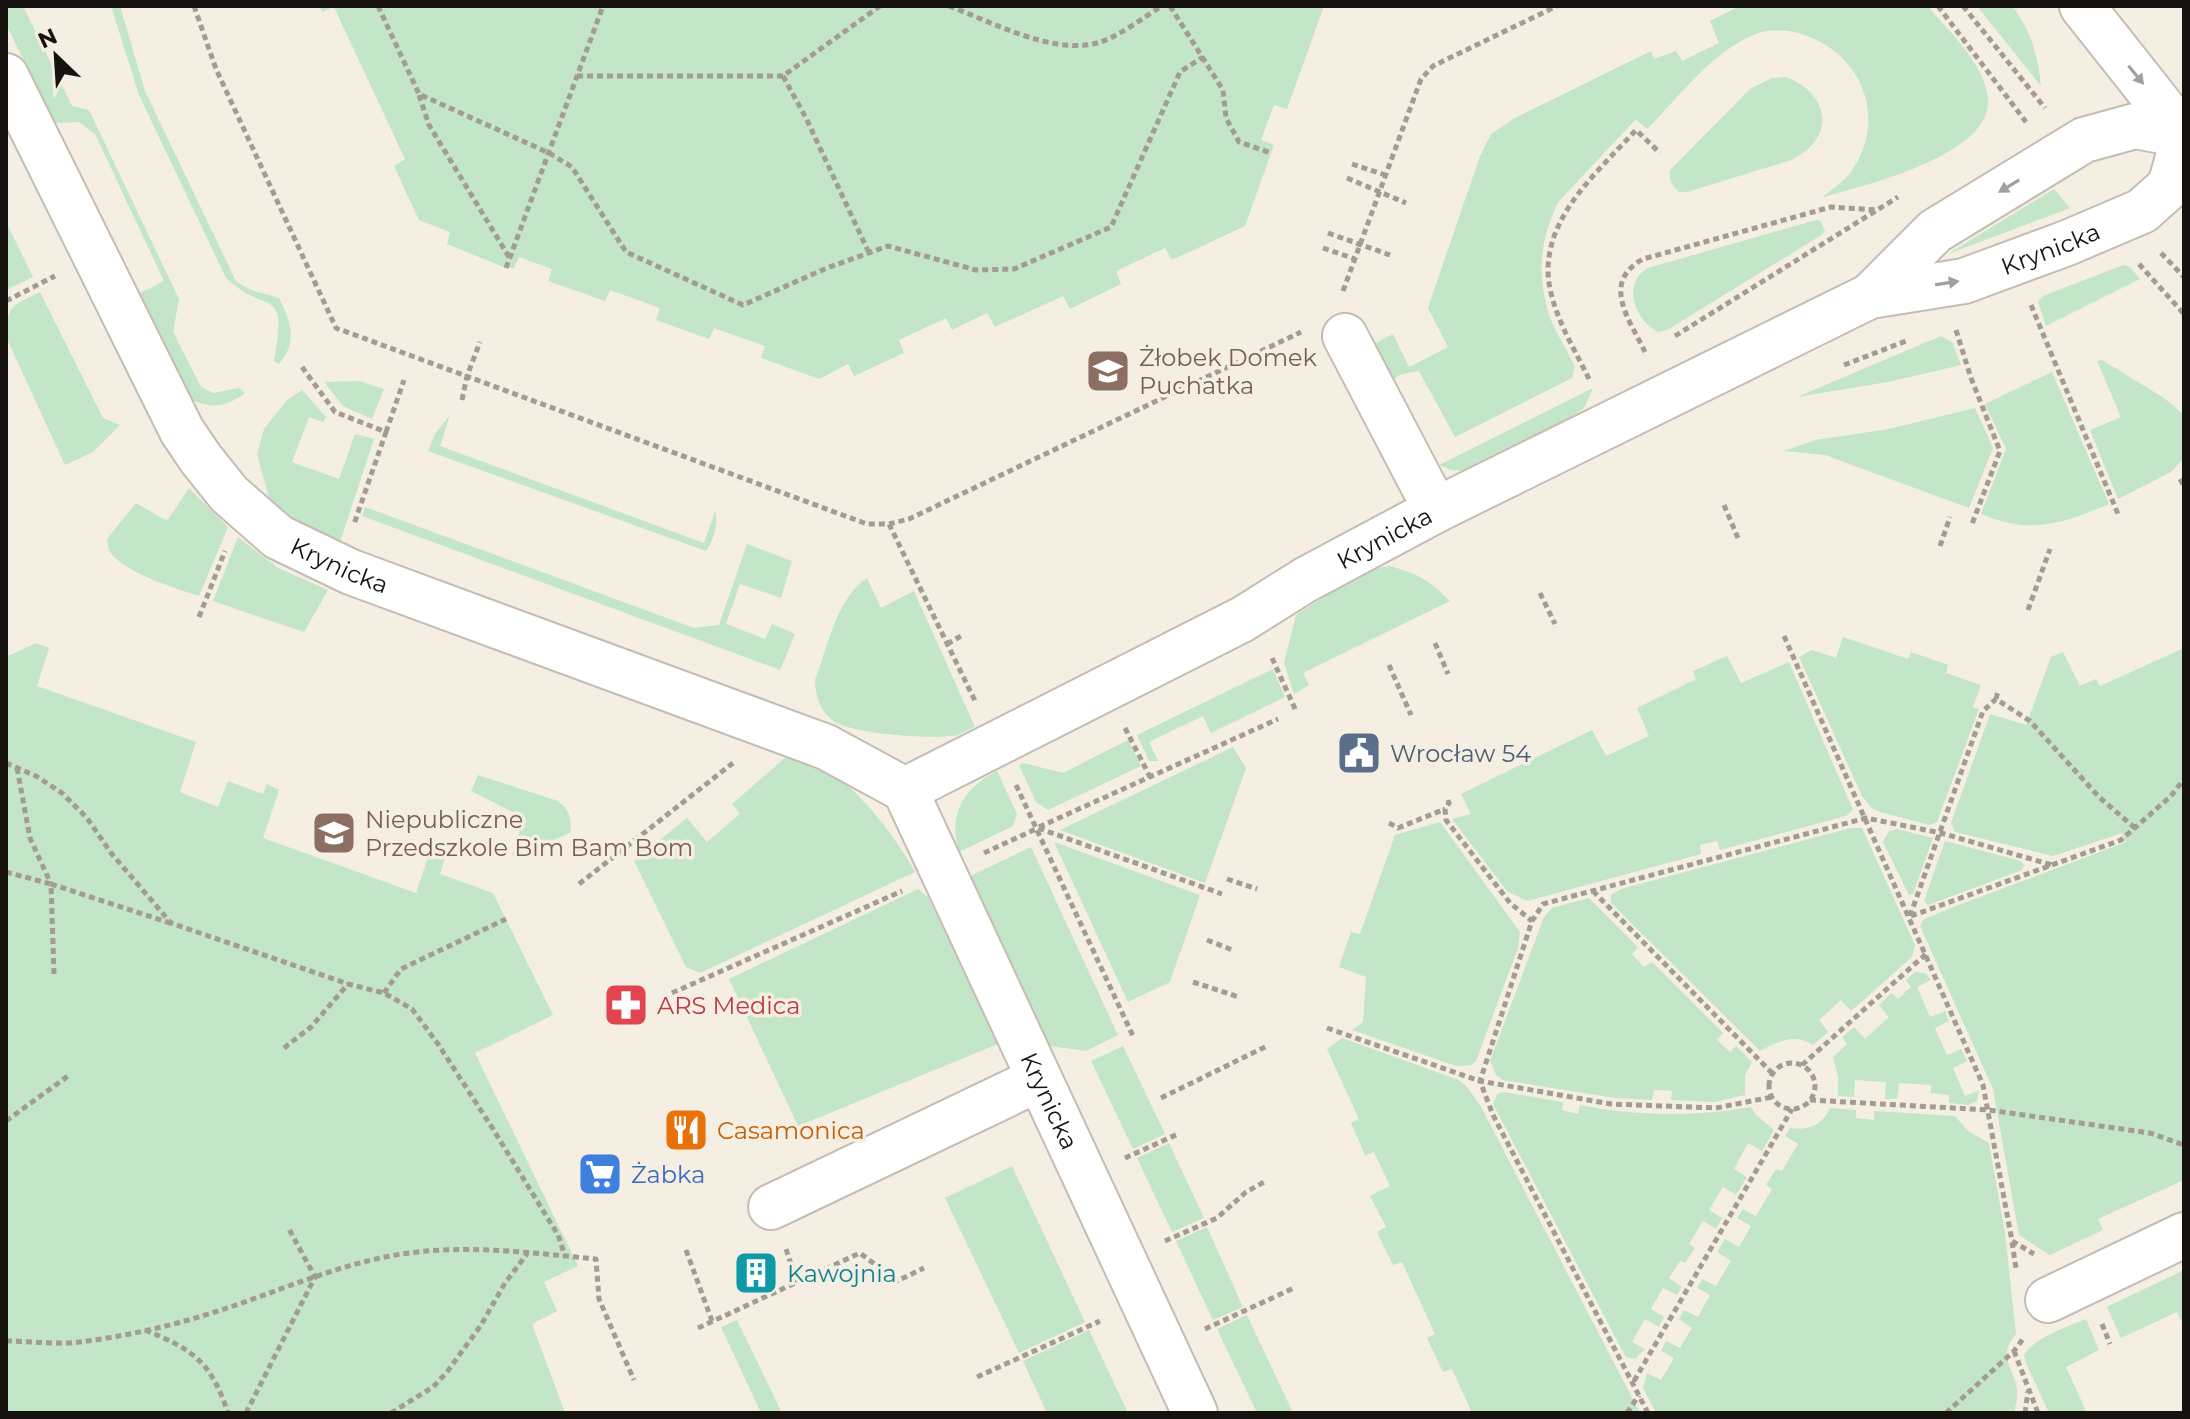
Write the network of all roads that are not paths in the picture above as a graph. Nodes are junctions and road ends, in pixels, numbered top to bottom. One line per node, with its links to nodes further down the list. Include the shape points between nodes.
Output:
1 (2082, 6): 3 (street, one-way to 3)
2 (6, 76): 7 (street, Krynicka, via 182,431 229,494 278,537 340,566 826,747)
3 (2184, 135): 4 (street, Krynicka, one-way to 4, via 2135,126 2084,140 1935,231); 4 (street, Krynicka, one-way to 3, via 1964,281 2142,211 2170,186)
4 (1870, 296): 6 (street, Krynicka)
5 (1329, 323): 6 (street)
6 (1436, 510): 7 (street, Krynicka, via 1243,619)
7 (905, 790): 8 (street, Krynicka)
8 (1039, 1079): 9 (street); 12 (street, Krynicka)
9 (771, 1207)
10 (2184, 1235): 11 (street)
11 (2066, 1292)
12 (1195, 1413)

